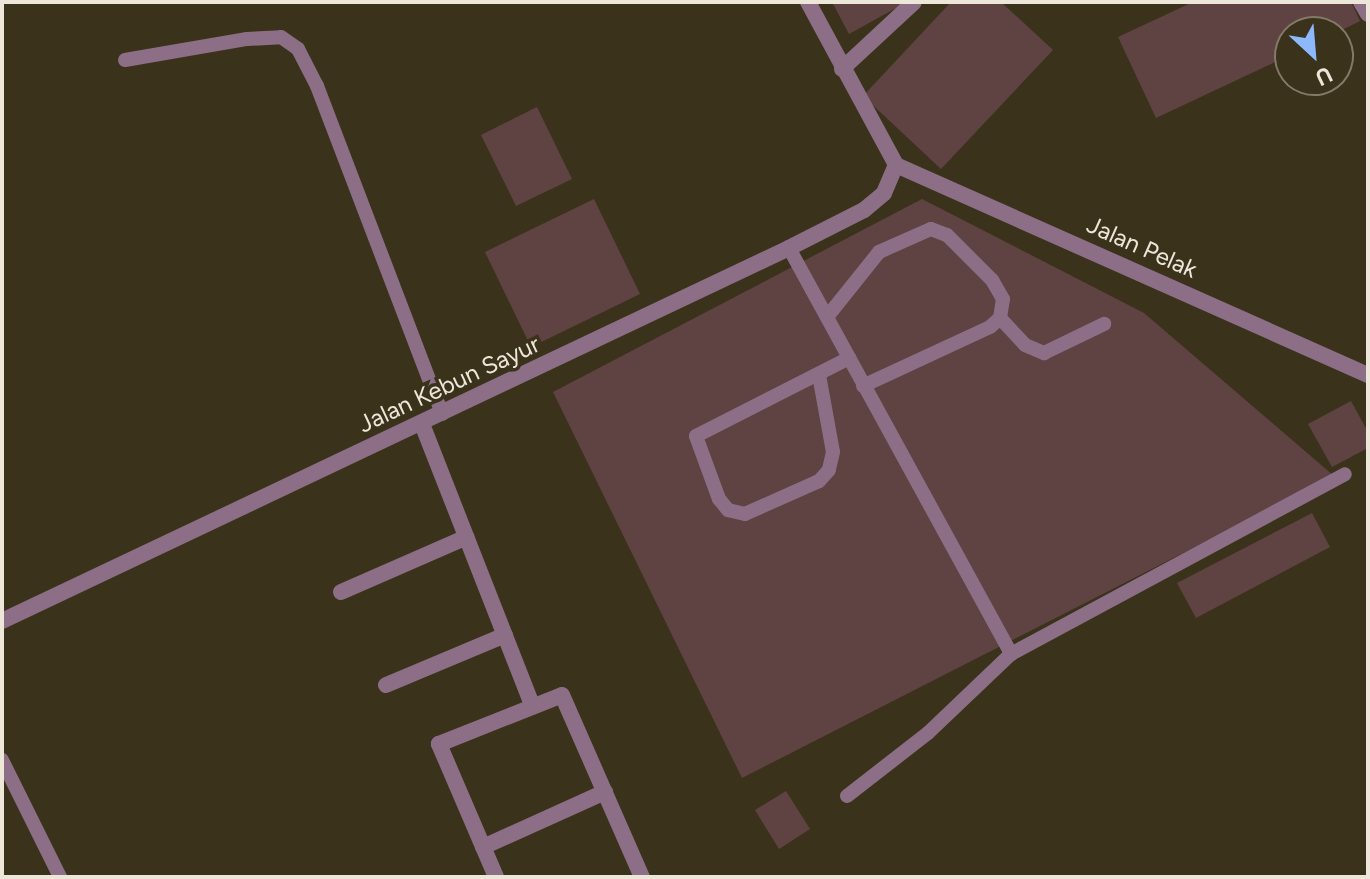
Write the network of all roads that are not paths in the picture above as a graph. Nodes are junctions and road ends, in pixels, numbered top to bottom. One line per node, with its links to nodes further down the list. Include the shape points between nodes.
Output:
1 (808, 2): 6 (street)
2 (914, 2): 6 (street)
3 (1361, 2): 4 (street)
4 (1368, 14)
5 (125, 60): 16 (lane, via 247,39 281,37 298,49 317,86)
6 (842, 69): 7 (street)
7 (896, 165): 8 (street, Jalan Kebun Sayur, via 884,193 864,210); 14 (street, Jalan Pelak)
8 (789, 248): 9 (lane); 16 (street, Jalan Kebun Sayur)
9 (827, 317): 10 (lane, via 879,252 931,229 947,235 992,280 1003,299); 12 (lane)
10 (1000, 318): 11 (lane, via 1025,345 1044,353); 15 (lane)
11 (1104, 324)
12 (849, 358): 13 (lane); 15 (lane)
13 (819, 375): 13 (lane, via 696,436 728,510 745,514 819,481 829,470 833,452)
14 (1368, 375)
15 (863, 386): 23 (lane)
16 (442, 414): 17 (street, Jalan Kebun Sayur)
17 (422, 424): 19 (street); 21 (street, Jalan Kebun Sayur)
18 (1345, 474): 23 (lane)
19 (467, 537): 20 (street); 22 (street)
20 (341, 592)
21 (2, 621)
22 (505, 635): 24 (street); 25 (street)
23 (1011, 654): 28 (lane, via 938,725)
24 (386, 685)
25 (532, 704): 27 (street, via 562,695); 29 (street, via 439,744)
26 (2, 760): 30 (lane)
27 (605, 792): 29 (street); 32 (street)
28 (847, 796)
29 (483, 847): 31 (street)
30 (60, 877)
31 (496, 877)
32 (642, 877)

